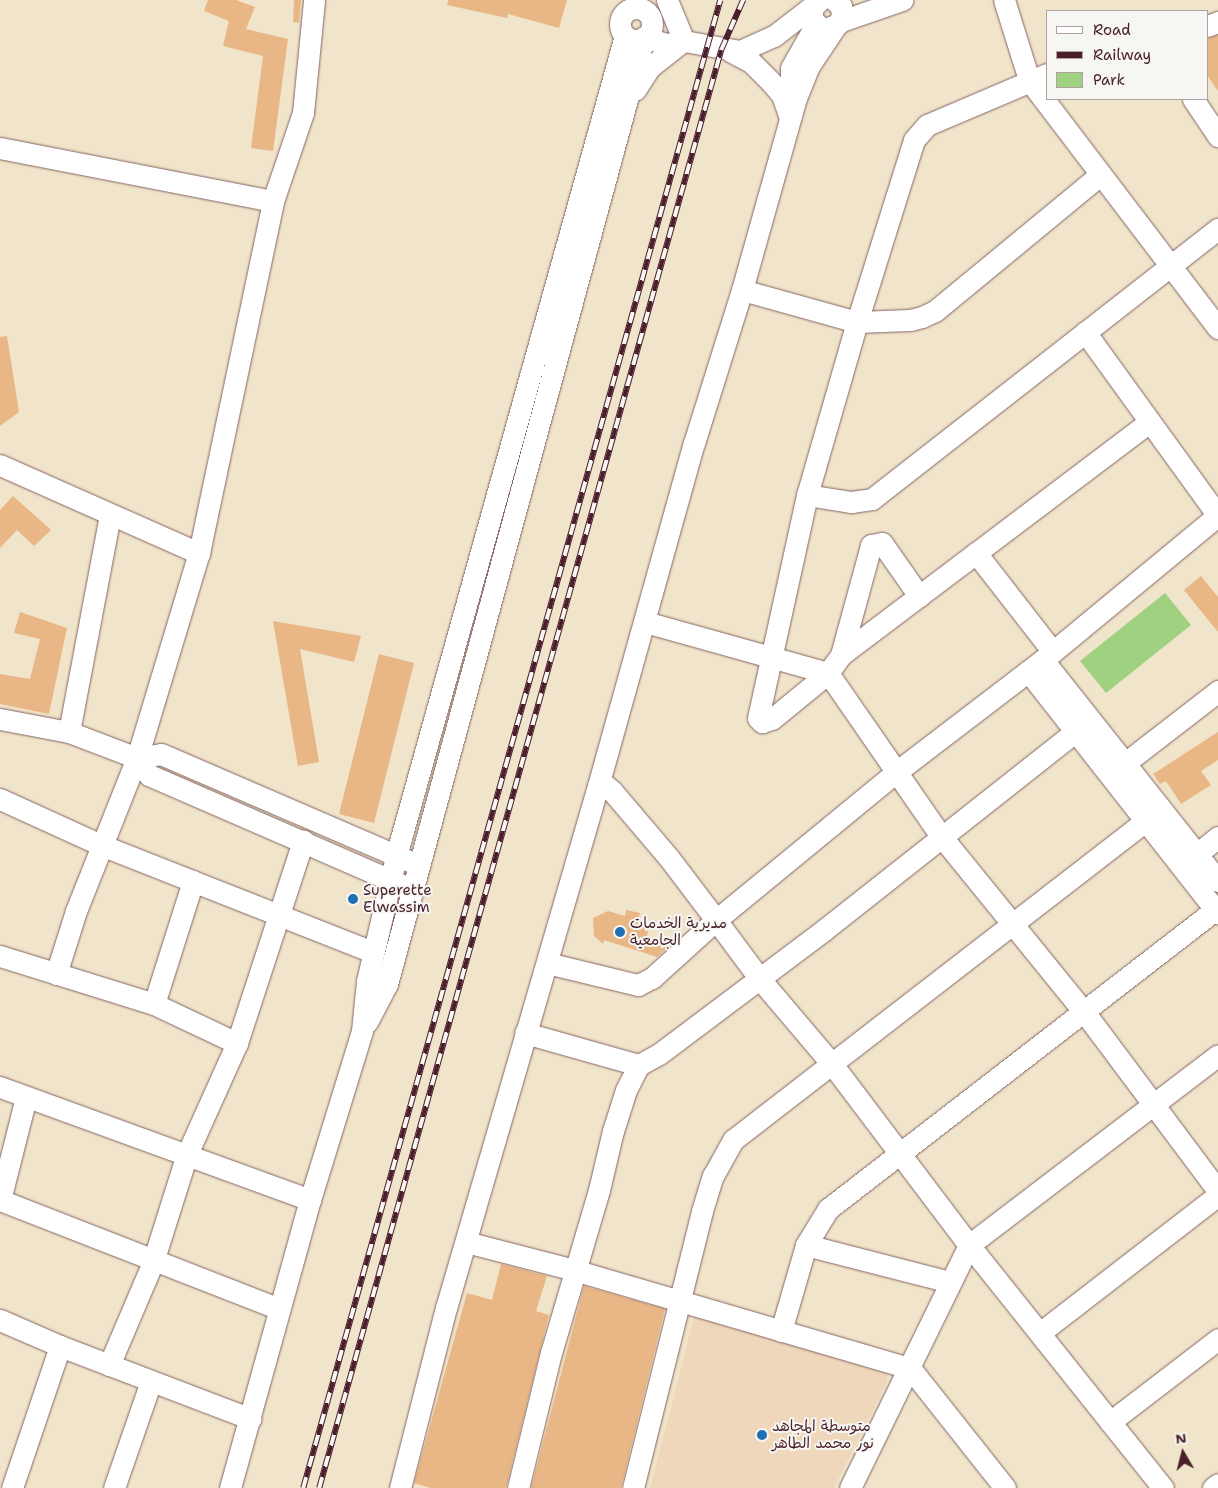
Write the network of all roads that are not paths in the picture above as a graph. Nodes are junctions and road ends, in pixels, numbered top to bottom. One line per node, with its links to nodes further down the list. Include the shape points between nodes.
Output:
1 (314, 0): 18 (street, via 303,113)
2 (666, 0): 7 (street)
3 (902, 0): 5 (street)
4 (1004, 0): 9 (street)
5 (825, 14): 8 (street, via 752,48); 13 (street)
6 (640, 17): 7 (street, via 666,44); 14 (street); 53 (street)
7 (684, 41): 8 (street); 14 (street, via 646,72)
8 (730, 51): 13 (street, via 751,62)
9 (1038, 77): 10 (street); 22 (street, via 926,125 919,132)
10 (1046, 90)
11 (1052, 100): 17 (street)
12 (1194, 100): 15 (street)
13 (793, 108): 21 (street)
14 (623, 113): 54 (street)
15 (1218, 136)
16 (0, 148): 18 (street)
17 (1100, 176): 20 (street); 22 (street, via 935,311 910,320)
18 (273, 201): 30 (street)
19 (1218, 229): 20 (street)
20 (1171, 266): 23 (street); 24 (street)
21 (742, 290): 22 (street); 33 (street, via 694,443)
22 (856, 322): 27 (street)
23 (1218, 328)
24 (1085, 332): 25 (street); 27 (street, via 872,498 851,502)
25 (1149, 422): 29 (street); 31 (street)
26 (4, 475): 28 (street)
27 (807, 495): 35 (street)
28 (110, 515): 30 (street); 41 (street)
29 (1218, 515): 36 (street)
30 (199, 553): 42 (street)
31 (976, 553): 32 (street); 36 (street)
32 (919, 596): 34 (street); 34 (street, via 882,543 871,545)
33 (645, 622): 35 (street); 45 (street)
34 (841, 655): 37 (street)
35 (770, 657): 37 (street); 37 (street, via 758,714 762,722 772,719)
36 (1041, 661): 40 (street); 44 (street)
37 (828, 673): 44 (street)
38 (1218, 691): 43 (street)
39 (0, 719): 41 (street)
40 (1083, 725): 43 (street); 47 (street); 48 (street)
41 (69, 732): 42 (street)
42 (137, 758): 50 (street, via 149,775); 51 (street); 53 (street, via 161,754)
43 (1125, 763): 47 (street)
44 (895, 773): 48 (street); 61 (street)
45 (598, 786): 61 (street, via 606,786 612,791); 65 (street)
46 (0, 798): 51 (street)
47 (1154, 815): 52 (street); 59 (street); 62 (street)
48 (941, 836): 62 (street); 67 (street)
49 (1218, 837): 52 (street)
50 (303, 840): 57 (street); 60 (street)
51 (101, 845): 55 (street); 66 (street)
52 (1197, 854): 56 (street)
53 (396, 856): 54 (street); 57 (street)
54 (419, 864): 58 (street)
55 (193, 881): 60 (street); 68 (street)
56 (1218, 881)
57 (390, 882): 58 (street); 63 (street)
58 (413, 887): 70 (street, via 387,984)
59 (1217, 910): 69 (street)
60 (279, 914): 63 (street); 72 (street)
61 (716, 920): 65 (street, via 652,978 638,985); 67 (street)
62 (1013, 925): 69 (street); 74 (street)
63 (373, 952): 70 (street)
64 (0, 956): 66 (street)
65 (548, 963): 71 (street)
66 (56, 974): 68 (street)
67 (759, 978): 74 (street); 75 (street, via 659,1054)
68 (154, 1004): 72 (street)
69 (1085, 1013): 78 (street); 80 (street)
70 (362, 1031): 84 (street)
71 (525, 1033): 75 (street); 85 (street, via 498,1139)
72 (237, 1042): 79 (street)
73 (1218, 1055): 78 (street)
74 (832, 1064): 80 (street); 91 (street, via 746,1129 724,1152 702,1211)
75 (639, 1065): 89 (street, via 613,1131)
76 (0, 1087): 77 (street)
77 (26, 1097): 79 (street); 83 (street)
78 (1155, 1104): 81 (street); 87 (street)
79 (187, 1154): 84 (street); 88 (street)
80 (900, 1154): 86 (street, via 828,1209); 87 (street)
81 (1218, 1191)
82 (1218, 1195): 95 (street)
83 (0, 1200): 88 (street)
84 (310, 1200): 92 (street)
85 (466, 1242): 89 (street); 108 (street)
86 (806, 1244): 90 (street); 94 (street)
87 (969, 1245): 90 (street); 95 (street)
88 (153, 1262): 92 (street); 98 (street)
89 (574, 1270): 91 (street); 109 (street)
90 (950, 1282): 99 (street)
91 (681, 1303): 94 (street); 110 (street)
92 (279, 1309): 101 (street)
93 (0, 1320): 97 (street)
94 (781, 1331): 99 (street)
95 (1041, 1332): 102 (street)
96 (1218, 1339): 102 (street)
97 (60, 1346): 98 (street); 105 (street)
98 (109, 1365): 100 (street)
99 (910, 1368): 104 (street); 111 (street)
100 (152, 1382): 101 (street); 106 (street)
101 (251, 1419): 107 (street)
102 (1110, 1422): 112 (street)
103 (1218, 1484): 113 (street)
104 (851, 1487)
105 (12, 1488)
106 (114, 1488)
107 (230, 1488)
108 (400, 1488)
109 (518, 1488)
110 (633, 1488)
111 (1005, 1488)
112 (1163, 1488)
113 (1213, 1488)

